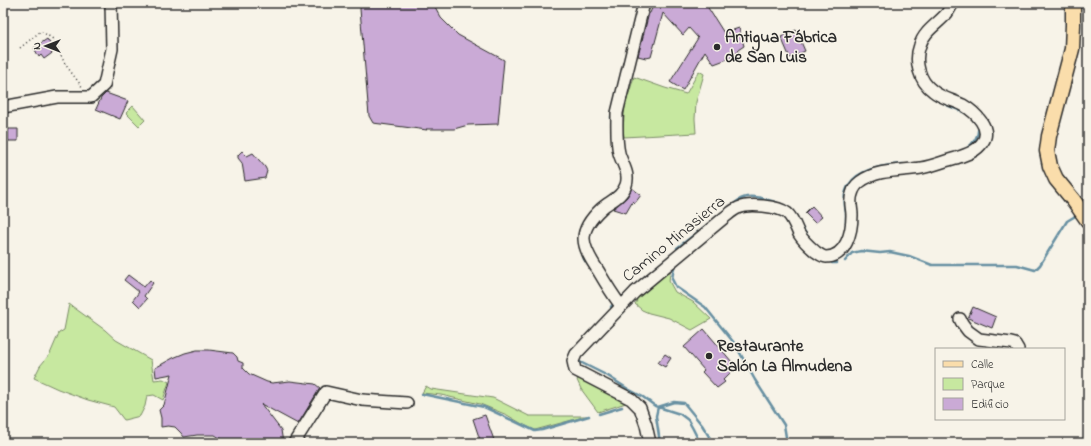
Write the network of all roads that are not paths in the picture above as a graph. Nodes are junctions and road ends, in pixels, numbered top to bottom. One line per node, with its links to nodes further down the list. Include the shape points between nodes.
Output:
1 (111, 3): 5 (street, via 112,49 104,85 91,97 57,97)
2 (644, 3): 7 (street, Camino Minasierra, via 617,113 618,146 627,174 626,186 594,216 584,236 589,257)
3 (953, 3): 7 (street, Camino Minasierra, via 947,14 924,36 920,44 919,71 933,92 964,106 982,122 985,137 976,149 927,167 882,173 860,182 851,195 849,234 842,250 836,255 825,257 806,244 787,213 757,205 737,208)
4 (1073, 3): 6 (main road, via 1072,49 1048,136 1047,151 1056,179)
5 (3, 107)
6 (1088, 221)
7 (621, 306): 12 (street, Camino Minasierra, via 576,354 573,361 575,370 631,399 640,408)
8 (960, 319): 9 (street, via 979,339 1011,342)
9 (1017, 348)
10 (407, 403): 11 (street, via 362,400 326,392)
11 (294, 443)
12 (650, 443)

